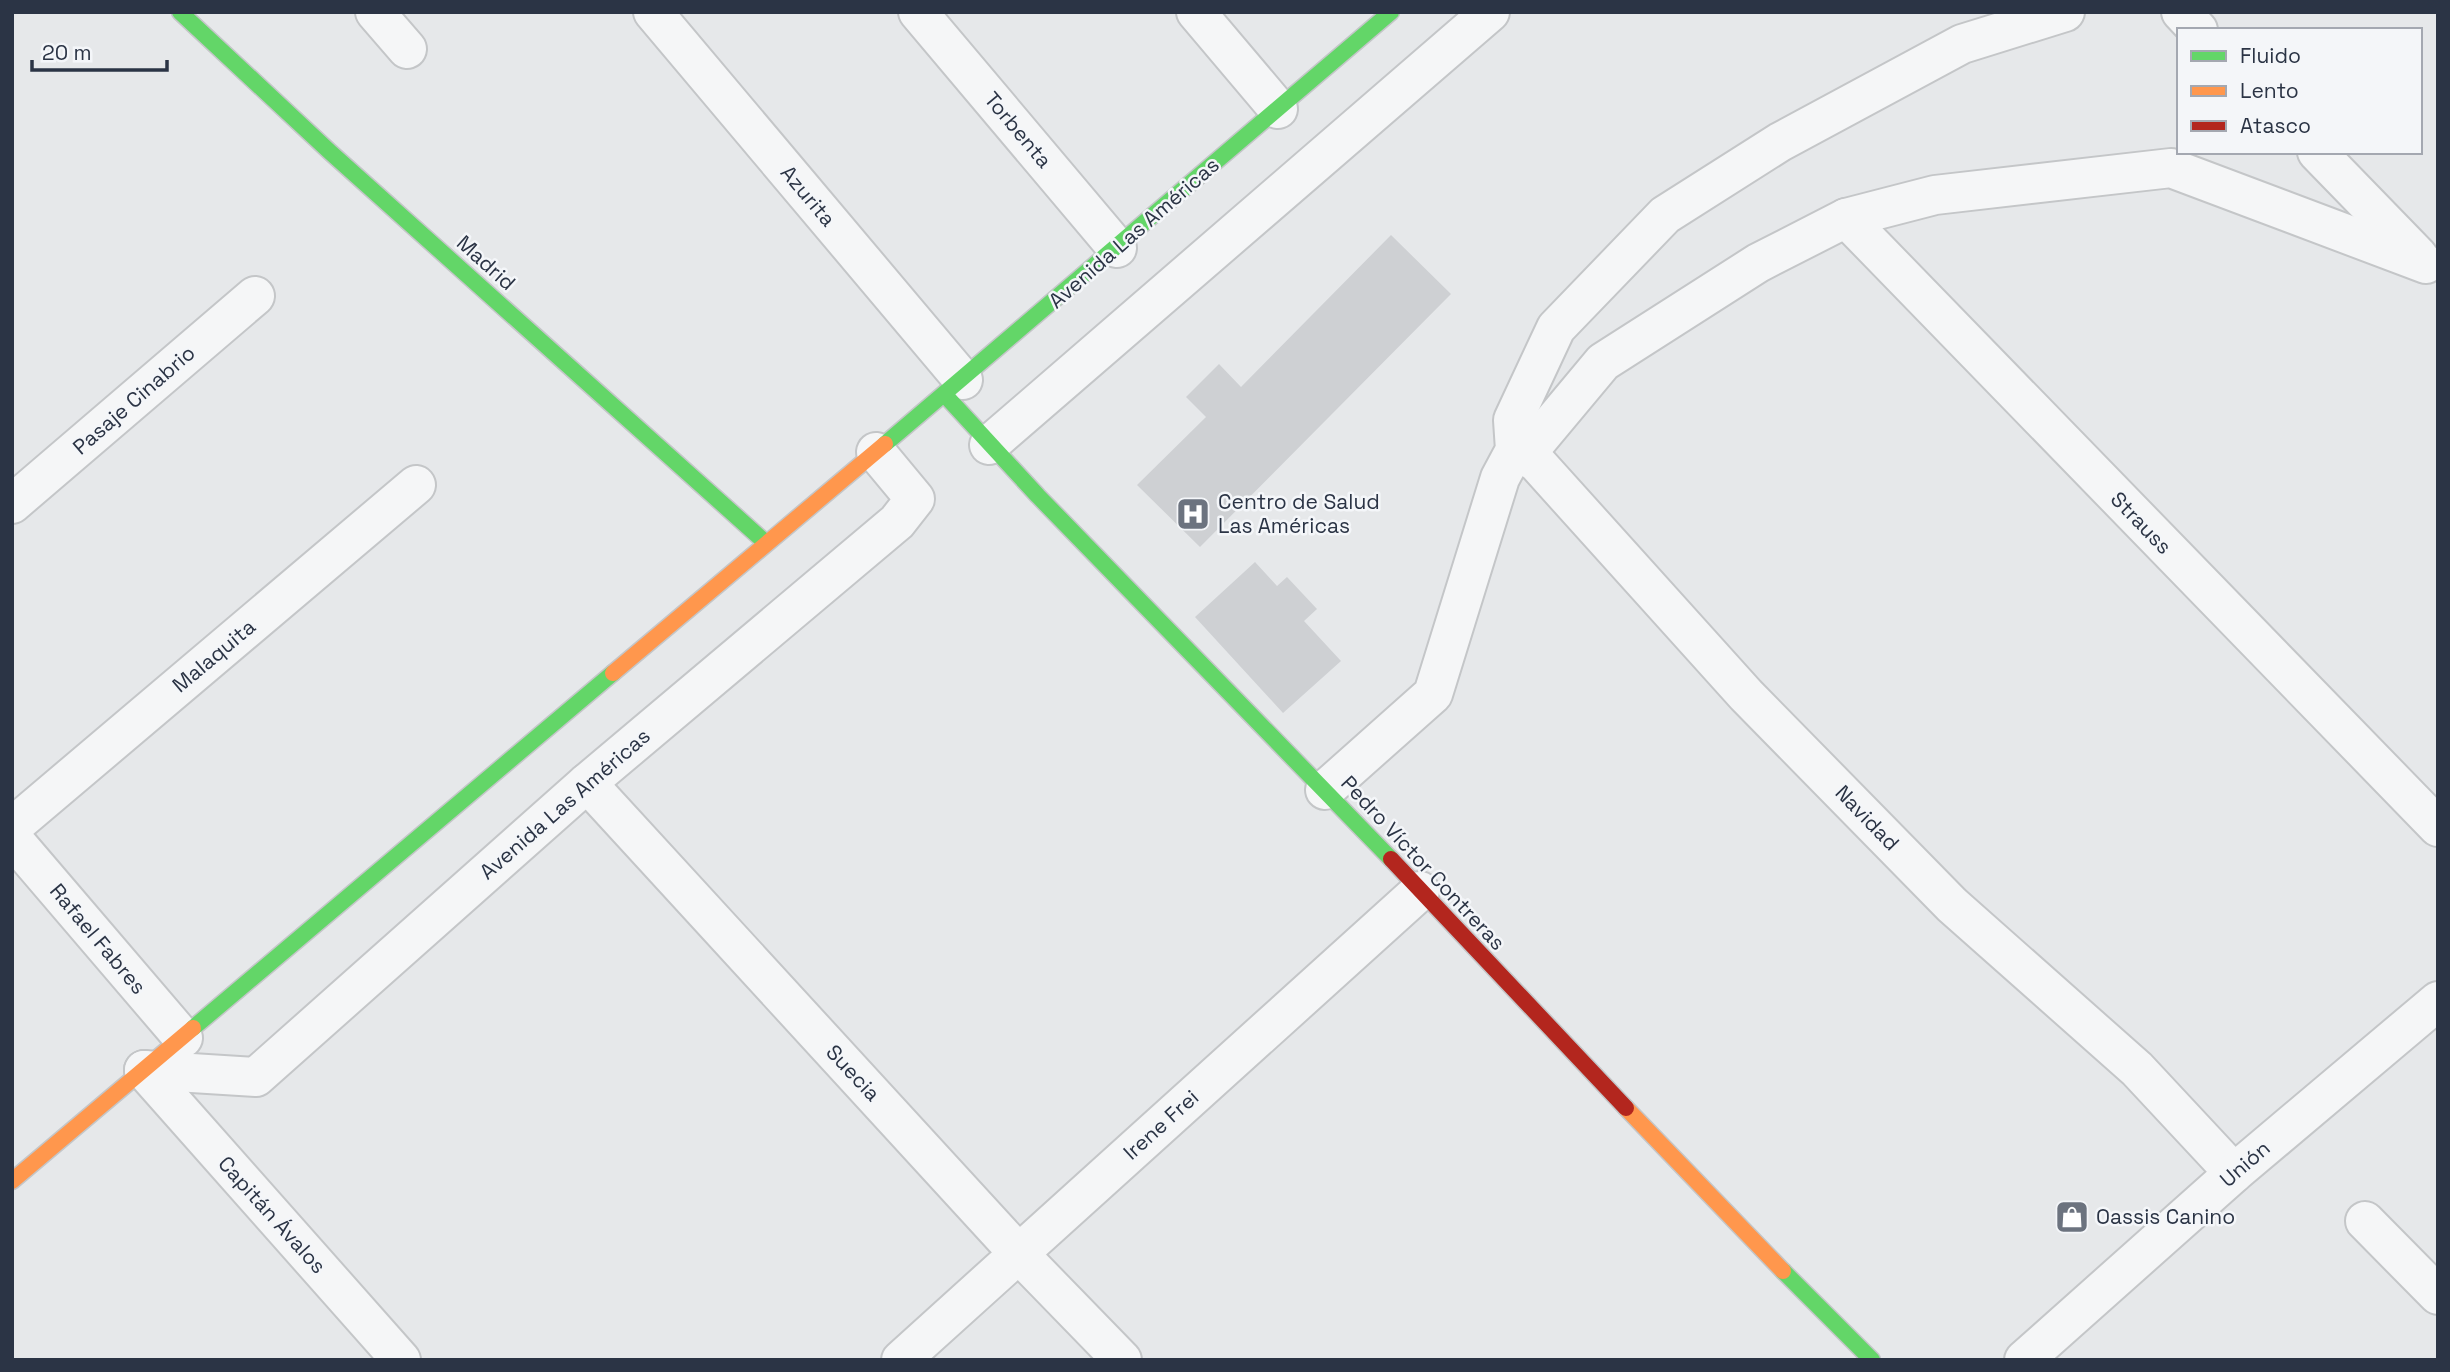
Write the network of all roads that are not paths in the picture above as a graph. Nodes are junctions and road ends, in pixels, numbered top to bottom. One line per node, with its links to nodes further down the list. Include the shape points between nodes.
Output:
1 (180, 12): 24 (street, Madrid)
2 (375, 12): 11 (street)
3 (653, 12): 18 (street, Azurita)
4 (918, 12): 15 (street, Torbenta)
5 (1196, 12): 12 (street)
6 (1391, 12): 12 (street, Avenida Las Américas)
7 (1490, 12): 19 (street)
8 (2065, 12): 20 (street, via 1962,44 1780,142 1665,215 1556,328 1513,420)
9 (2181, 12): 10 (street)
10 (2196, 28)
11 (407, 49)
12 (1278, 109): 15 (street, Avenida Las Américas)
13 (2319, 154): 16 (street)
14 (1846, 218): 16 (street, via 1935,195 2171,168); 20 (street, via 1758,263 1603,362 1537,441); 28 (street, Strauss)
15 (1117, 248): 18 (street, Avenida Las Américas)
16 (2432, 269)
17 (255, 296): 23 (street, Pasaje Cinabrio)
18 (954, 388): 19 (street, Pedro Víctor Contreras); 21 (street, Avenida Las Américas)
19 (989, 444): 26 (street, Pedro Víctor Contreras)
20 (1515, 450): 26 (street, via 1500,478 1433,694); 34 (street, Navidad, via 1536,462 1746,695 1952,905 2137,1069)
21 (876, 452): 24 (street, Avenida Las Américas); 25 (street, Avenida Las Américas, via 915,499 897,523)
22 (416, 485): 27 (street, Malaquita)
23 (12, 504)
24 (766, 543): 32 (street, Avenida Las Américas)
25 (587, 783): 33 (street, Avenida Las Américas, via 256,1077); 37 (street, Suecia)
26 (1325, 790): 30 (street, Pedro Víctor Contreras)
27 (12, 827)
28 (2438, 827)
29 (12, 838): 32 (street, Rafael Fabres)
30 (1420, 891): 37 (street, Irene Frei); 42 (street, Pedro Víctor Contreras)
31 (2438, 1000): 34 (street, Unión)
32 (183, 1038): 33 (street, Avenida Las Américas)
33 (144, 1070): 35 (street, Avenida Las Américas); 39 (street, Capitán Ávalos)
34 (2234, 1172): 43 (street, Unión)
35 (12, 1181)
36 (2365, 1221): 38 (street)
37 (1019, 1254): 40 (street, Irene Frei); 41 (street, Suecia)
38 (2438, 1295)
39 (401, 1360)
40 (901, 1360)
41 (1122, 1360)
42 (1872, 1360)
43 (2024, 1360)

